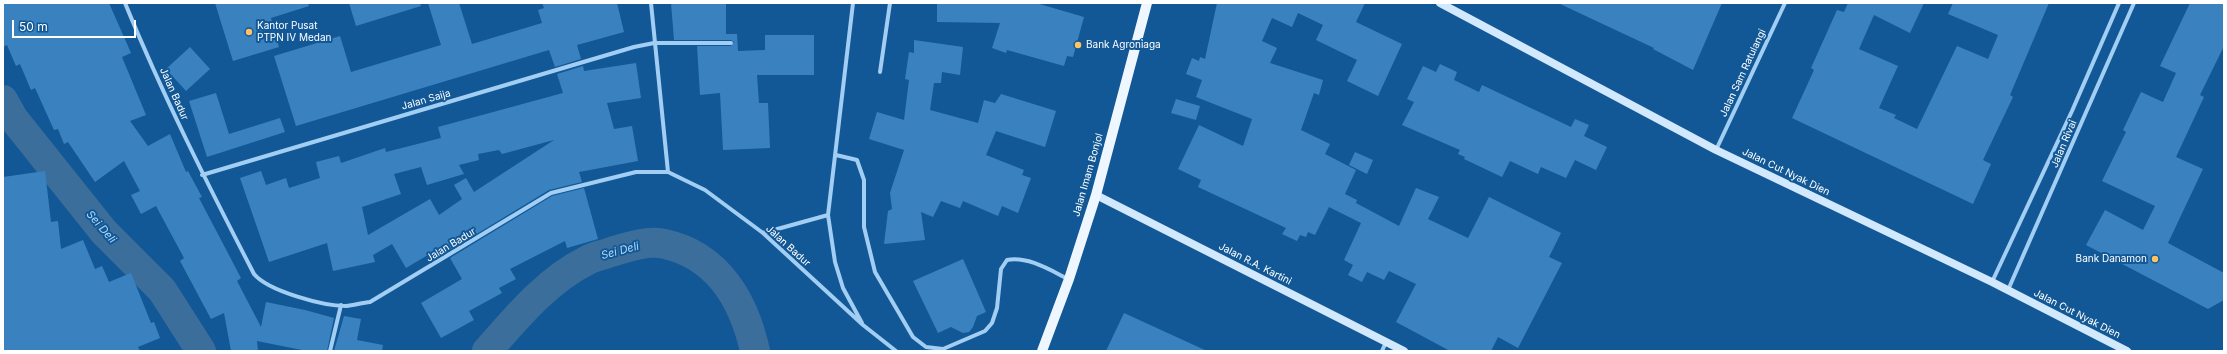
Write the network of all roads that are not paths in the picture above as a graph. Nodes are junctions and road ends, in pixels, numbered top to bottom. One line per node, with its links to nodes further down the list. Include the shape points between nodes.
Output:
1 (125, 3): 16 (street, Jalan Badur)
2 (651, 3): 10 (street)
3 (853, 3): 14 (street)
4 (890, 3): 12 (street)
5 (1147, 3): 17 (main road, Jalan Imam Bonjol)
6 (1440, 3): 13 (street, Jalan Cut Nyak Dien)
7 (1785, 3): 13 (street, Jalan Sam Ratulangi)
8 (2118, 3): 21 (street, Jalan Rivai, via 2072,111)
9 (2134, 3): 22 (street, Jalan Rivai)
10 (654, 42): 11 (street, Jalan Saija); 15 (street); 16 (street, Jalan Saija)
11 (732, 43)
12 (880, 72)
13 (1716, 150): 21 (street, Jalan Cut Nyak Dien)
14 (836, 155): 18 (street); 20 (street, via 857,160 864,180 864,227 875,272 913,337 926,347 943,349 985,331 992,323 997,308 1001,269 1007,260 1017,258)
15 (668, 172): 19 (street, Jalan Badur, via 705,190); 23 (street, Jalan Badur, via 636,172 551,192 380,298 360,304)
16 (202, 175): 23 (street, Jalan Badur, via 258,279 272,287)
17 (1096, 195): 20 (main road, Jalan Imam Bonjol); 25 (street, Jalan R.A. Kartini)
18 (828, 215): 19 (street); 24 (street, via 835,262 843,288)
19 (763, 233): 24 (street, Jalan Badur)
20 (1069, 279): 28 (main road, Jalan Imam Bonjol)
21 (1992, 282): 22 (street, Jalan Cut Nyak Dien)
22 (2008, 290): 31 (street, Jalan Cut Nyak Dien)
23 (341, 305): 26 (street)
24 (863, 326): 27 (street, Jalan Badur)
25 (1387, 342): 29 (street); 30 (street, Jalan R.A. Kartini)
26 (330, 351)
27 (896, 351)
28 (1042, 351)
29 (1382, 351)
30 (1404, 351)
31 (2127, 351)

